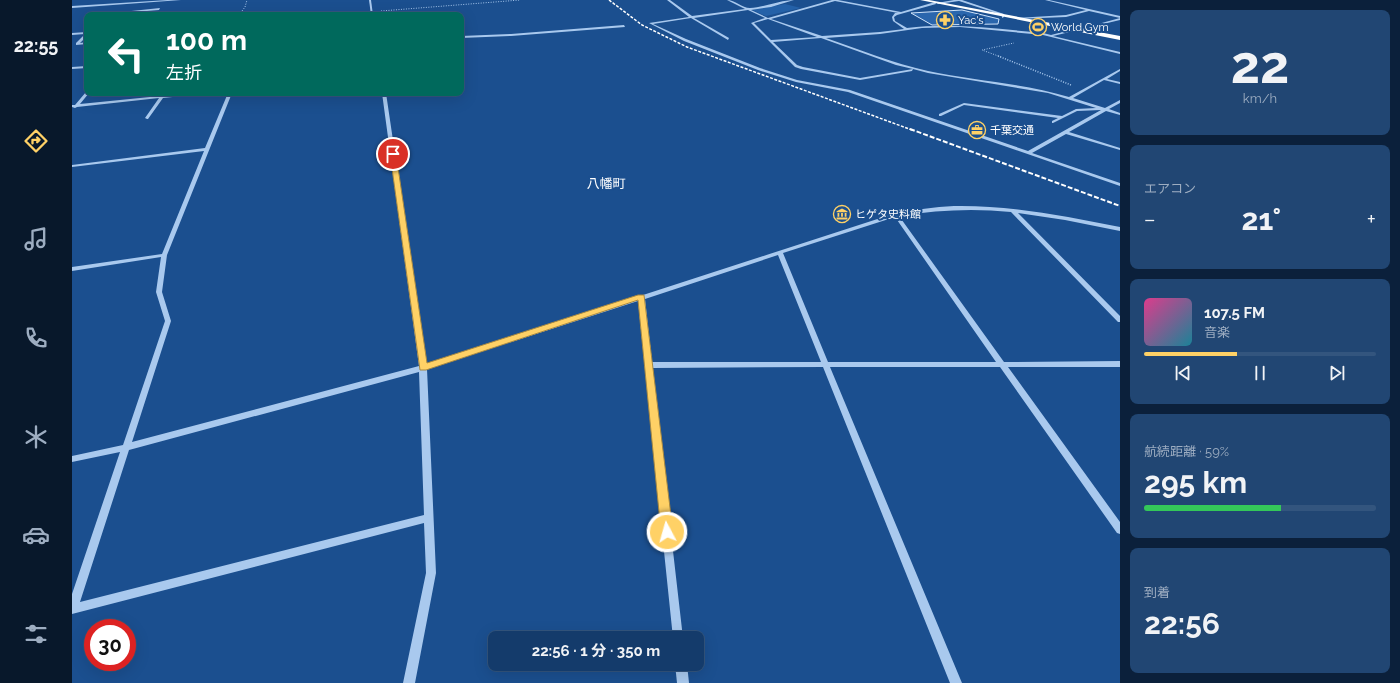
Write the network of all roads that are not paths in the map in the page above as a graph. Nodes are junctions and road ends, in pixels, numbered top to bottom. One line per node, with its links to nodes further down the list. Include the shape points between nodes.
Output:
1 (103, 0): 13 (street)
2 (166, 0): 3 (street); 13 (street); 16 (street)
3 (180, 0)
4 (370, 0): 19 (street)
5 (668, 0): 21 (street)
6 (728, 0): 15 (street)
7 (793, 0): 15 (street, via 778,5)
8 (835, 0): 20 (street); 23 (street)
9 (922, 0): 12 (highway)
10 (959, 0): 12 (street); 22 (street)
11 (1046, 0): 17 (street)
12 (936, 3): 20 (street); 22 (highway)
13 (96, 6): 14 (street)
14 (72, 7)
15 (746, 9): 21 (street); 23 (street)
16 (158, 10): 18 (street)
17 (1089, 10): 24 (street, via 1066,16); 25 (street)
18 (123, 12)
19 (372, 12)
20 (900, 12): 27 (street, via 894,19)
21 (691, 17): 36 (street); 64 (street, via 650,23 685,40 796,82 849,91)
22 (1003, 17): 24 (highway)
23 (767, 18): 34 (street); 37 (street, via 752,23)
24 (1012, 18): 28 (highway)
25 (1120, 18): 28 (street)
26 (624, 26): 33 (street)
27 (906, 29): 31 (street, via 960,26); 34 (street)
28 (1075, 30): 31 (street); 35 (highway)
29 (72, 34): 30 (street)
30 (84, 34)
31 (1050, 36): 39 (street)
32 (84, 37): 38 (street, via 77,44)
33 (464, 37)
34 (819, 37): 37 (street); 42 (street, via 881,60)
35 (1120, 38)
36 (728, 39)
37 (772, 41): 42 (street, via 796,66 816,71 860,79)
38 (84, 43)
39 (1120, 53)
40 (84, 67): 41 (street)
41 (72, 68)
42 (917, 70): 51 (street)
43 (1120, 70): 44 (street)
44 (1104, 79): 45 (street); 51 (street)
45 (1120, 83)
46 (84, 96): 53 (street)
47 (172, 96): 50 (street)
48 (229, 96): 62 (street)
49 (384, 96): 79 (street)
50 (162, 97): 53 (street); 59 (street)
51 (1070, 98): 54 (street)
52 (1120, 101): 54 (street)
53 (74, 106): 55 (street)
54 (1104, 109): 56 (street); 58 (street, via 1076,110); 61 (street)
55 (72, 110)
56 (1120, 114)
57 (940, 115): 58 (street, via 964,104)
58 (1061, 117): 60 (street)
59 (147, 118)
60 (1053, 122)
61 (1065, 132): 63 (street); 64 (street)
62 (208, 149): 65 (street); 71 (street)
63 (1120, 149)
64 (1028, 153): 66 (street)
65 (72, 166)
66 (1120, 185)
67 (1012, 210): 68 (street, via 942,208); 69 (street); 74 (street)
68 (896, 215): 70 (street); 77 (street)
69 (1120, 229)
70 (780, 253): 73 (street); 78 (street)
71 (164, 255): 72 (street); 80 (street, via 159,292 168,321)
72 (72, 269)
73 (641, 296): 76 (street); 79 (street)
74 (1120, 320)
75 (1120, 364): 77 (street)
76 (650, 365): 78 (street); 84 (street)
77 (1002, 365): 78 (street); 83 (street)
78 (827, 366): 88 (street)
79 (423, 368): 80 (street); 82 (street)
80 (127, 447): 81 (street); 82 (street, via 72,609)
81 (72, 459)
82 (429, 518): 86 (street, via 431,573)
83 (1120, 530)
84 (677, 631)
85 (682, 671): 87 (street)
86 (408, 683)
87 (683, 683)
88 (956, 683)

